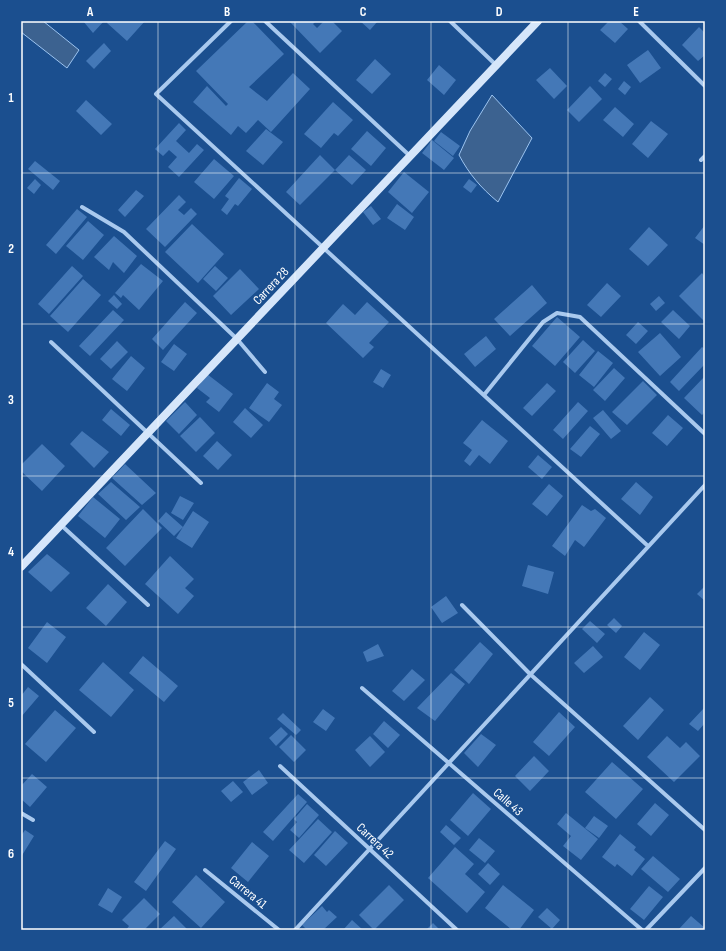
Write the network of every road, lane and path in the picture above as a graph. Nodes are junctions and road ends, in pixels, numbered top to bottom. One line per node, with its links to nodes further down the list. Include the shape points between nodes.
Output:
1 (232, 21): 12 (street, via 156,94)
2 (265, 21): 8 (street)
3 (450, 21): 6 (street)
4 (538, 21): 6 (street, Carrera 28)
5 (638, 21): 7 (street)
6 (496, 65): 8 (street, Carrera 28)
7 (705, 86)
8 (410, 156): 12 (street, Carrera 28)
9 (705, 156): 10 (street)
10 (701, 160)
11 (82, 206): 13 (street, via 124,232)
12 (324, 247): 13 (street, Carrera 28); 16 (street)
13 (237, 339): 15 (street); 17 (street, Carrera 28)
14 (51, 342): 17 (street)
15 (265, 372)
16 (484, 395): 18 (street, via 543,322 557,314 580,317); 22 (street)
17 (148, 432): 19 (street); 21 (street, Carrera 28)
18 (705, 434)
19 (201, 483)
20 (705, 485): 22 (street)
21 (61, 525): 23 (street, Carrera 28); 24 (street)
22 (648, 546): 27 (street)
23 (21, 567)
24 (148, 605)
25 (462, 605): 27 (street)
26 (21, 664): 29 (street)
27 (530, 674): 30 (street); 34 (street)
28 (362, 688): 30 (street, Calle 43)
29 (94, 732)
30 (448, 763): 35 (street); 41 (street, Calle 43)
31 (280, 766): 35 (street, Carrera 42)
32 (21, 813): 33 (street)
33 (33, 820)
34 (705, 830)
35 (369, 849): 39 (street); 40 (street, Carrera 42)
36 (705, 868): 42 (street)
37 (205, 870): 38 (street, Carrera 41)
38 (279, 930)
39 (295, 930)
40 (457, 930)
41 (642, 930)
42 (646, 930)

